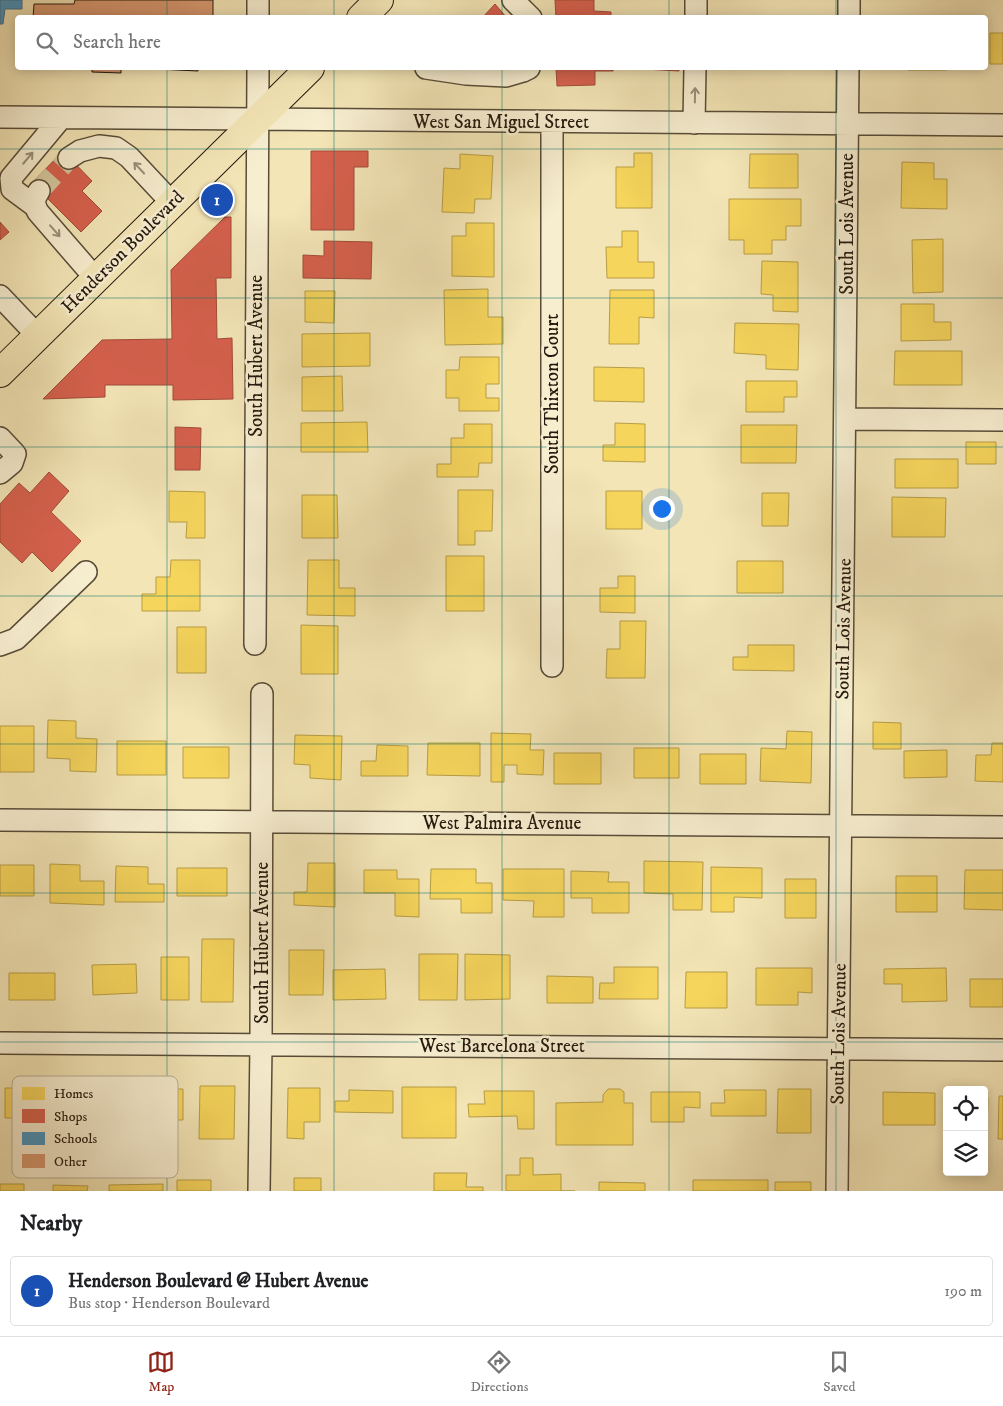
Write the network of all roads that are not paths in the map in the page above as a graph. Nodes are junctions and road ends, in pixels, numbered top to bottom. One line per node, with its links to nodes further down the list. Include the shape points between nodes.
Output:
1 (258, 0): 6 (street)
2 (379, 0): 7 (main road)
3 (513, 0): 8 (street)
4 (696, 0): 9 (street)
5 (849, 0): 10 (street)
6 (258, 15)
7 (364, 15)
8 (528, 15)
9 (696, 15)
10 (849, 15)
11 (258, 70): 19 (street, South Hubert Avenue)
12 (308, 70): 19 (main road, Henderson Boulevard)
13 (439, 70): 14 (street, via 506,76)
14 (525, 70)
15 (695, 70): 21 (street, one-way to 15)
16 (848, 70): 22 (street, South Lois Avenue)
17 (61, 118): 18 (street, West San Miguel Street); 19 (street, West San Miguel Street); 26 (street, via 11,178 12,189 37,198 38,212)
18 (1, 119)
19 (257, 119): 20 (street, West San Miguel Street); 25 (main road, Henderson Boulevard); 35 (street, South Hubert Avenue)
20 (552, 122): 21 (street, West San Miguel Street); 37 (street, South Thixton Court)
21 (694, 123): 22 (street, West San Miguel Street)
22 (848, 123): 23 (street, West San Miguel Street); 30 (street, South Lois Avenue)
23 (1003, 125)
24 (70, 158): 25 (street, one-way to 24, via 129,157 116,148 99,146)
25 (173, 204): 26 (main road, Henderson Boulevard)
26 (96, 279): 28 (main road, Henderson Boulevard)
27 (0, 296): 28 (street)
28 (38, 336): 29 (main road, Henderson Boulevard)
29 (0, 373)
30 (846, 418): 31 (street); 41 (street, South Lois Avenue)
31 (1003, 420)
32 (0, 438): 33 (street, via 15,454 12,463)
33 (0, 473)
34 (86, 572): 36 (street, via 16,639)
35 (255, 644)
36 (0, 645)
37 (552, 666)
38 (262, 694): 40 (street, South Hubert Avenue)
39 (0, 820): 40 (street, West Palmira Avenue)
40 (263, 822): 41 (street, West Palmira Avenue); 44 (street, South Hubert Avenue)
41 (842, 826): 42 (street, West Palmira Avenue); 45 (street, South Lois Avenue)
42 (1003, 828)
43 (0, 1043): 44 (street, West Barcelona Street)
44 (261, 1045): 45 (street, West Barcelona Street); 47 (street, South Hubert Avenue)
45 (839, 1049): 46 (street, West Barcelona Street); 48 (street, South Lois Avenue)
46 (1003, 1050)
47 (259, 1191)
48 (837, 1191)

